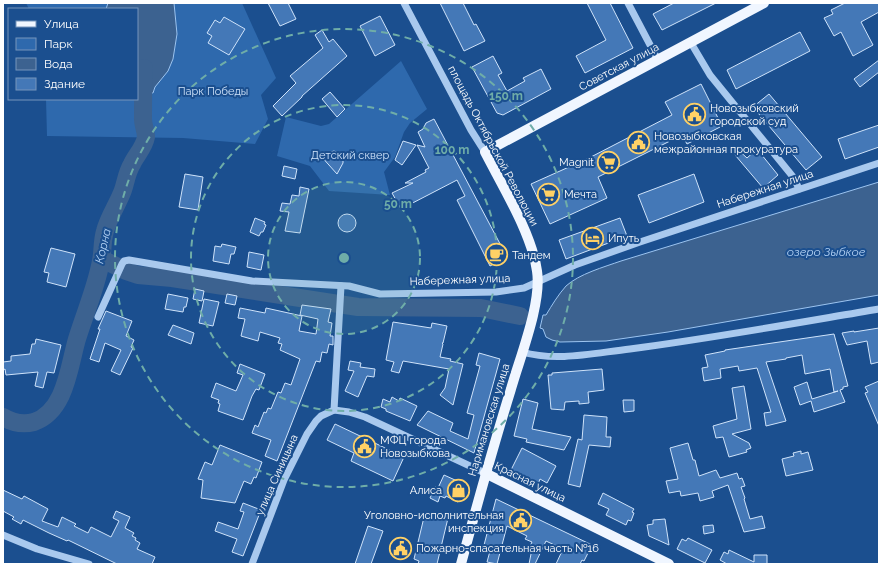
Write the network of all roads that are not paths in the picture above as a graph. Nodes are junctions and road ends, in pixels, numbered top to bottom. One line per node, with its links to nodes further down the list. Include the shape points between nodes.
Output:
1 (404, 3): 6 (street, площадь Октябрьской Революции)
2 (628, 3): 5 (street)
3 (764, 3): 4 (main road, Советская улица)
4 (691, 43): 5 (main road, Советская улица); 8 (street, via 710,75 794,178)
5 (658, 60): 6 (main road, Советская улица)
6 (485, 152): 9 (main road, площадь Октябрьской Революции, via 529,241 536,261)
7 (879, 163): 8 (street, Набережная улица)
8 (799, 189): 9 (street, Набережная улица, via 582,263)
9 (538, 282): 10 (street, Набережная улица, via 511,291 492,292 380,294 356,287); 13 (main road, Наримановская улица, via 535,306)
10 (341, 286): 12 (street, Набережная улица, via 252,282 129,260 122,264); 14 (street)
11 (879, 309): 13 (street, via 674,343 566,356 547,357)
12 (98, 317)
13 (522, 352): 15 (main road, Наримановская улица)
14 (334, 410): 15 (street, Красная улица, via 365,417); 18 (street, улица Синицына, via 321,416 307,434 284,480)
15 (485, 473): 19 (main road, Наримановская улица); 20 (main road, Красная улица)
16 (3, 535): 17 (street, via 37,549)
17 (89, 564)
18 (252, 564)
19 (461, 564)
20 (669, 564)

